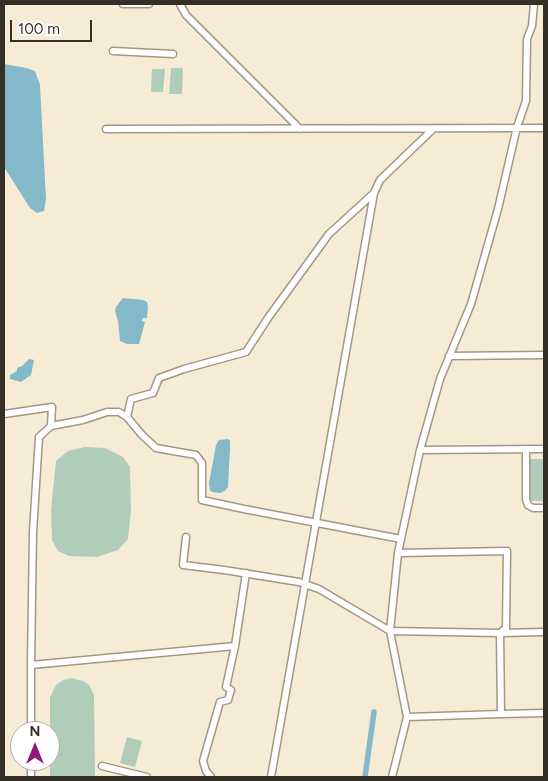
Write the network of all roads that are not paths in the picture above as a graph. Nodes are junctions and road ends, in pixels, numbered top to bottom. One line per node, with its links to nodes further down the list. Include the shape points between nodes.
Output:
1 (124, 4): 2 (street)
2 (149, 4)
3 (180, 4): 9 (street, via 186,15)
4 (534, 4): 7 (street, via 527,39 526,101)
5 (114, 50): 6 (street)
6 (173, 54)
7 (517, 127): 8 (street); 10 (street); 13 (street, via 498,209 470,304)
8 (544, 128)
9 (300, 129): 10 (street); 11 (street)
10 (433, 129): 12 (street, via 380,180)
11 (106, 130)
12 (374, 193): 16 (street, via 329,234 246,352 159,378 153,393 132,399); 22 (street)
13 (450, 356): 14 (street); 19 (street, via 440,379)
14 (544, 356)
15 (4, 414): 17 (street, via 52,407)
16 (127, 417): 17 (street, via 119,412 107,412); 22 (street, via 156,448 196,455 202,462 202,500)
17 (52, 426): 31 (street, via 39,437 33,532)
18 (544, 449): 20 (street)
19 (420, 450): 20 (street); 24 (street)
20 (526, 450): 21 (street, via 526,499 533,508)
21 (544, 508)
22 (316, 522): 24 (street); 39 (street)
23 (186, 537): 26 (street, via 183,565)
24 (401, 539): 25 (street)
25 (398, 552): 27 (street); 29 (street, via 507,551 506,628)
26 (246, 573): 27 (street, via 299,582 319,589); 30 (street)
27 (390, 631): 29 (street); 34 (street)
28 (544, 632): 29 (street)
29 (500, 633): 32 (street)
30 (235, 646): 31 (street); 38 (street, via 226,686 230,690 228,700 220,702 204,761)
31 (31, 665): 35 (street)
32 (501, 714): 33 (street); 34 (street)
33 (544, 714)
34 (406, 717): 40 (street)
35 (31, 721)
36 (102, 766): 37 (street)
37 (146, 777)
38 (211, 777)
39 (271, 777)
40 (392, 777)

